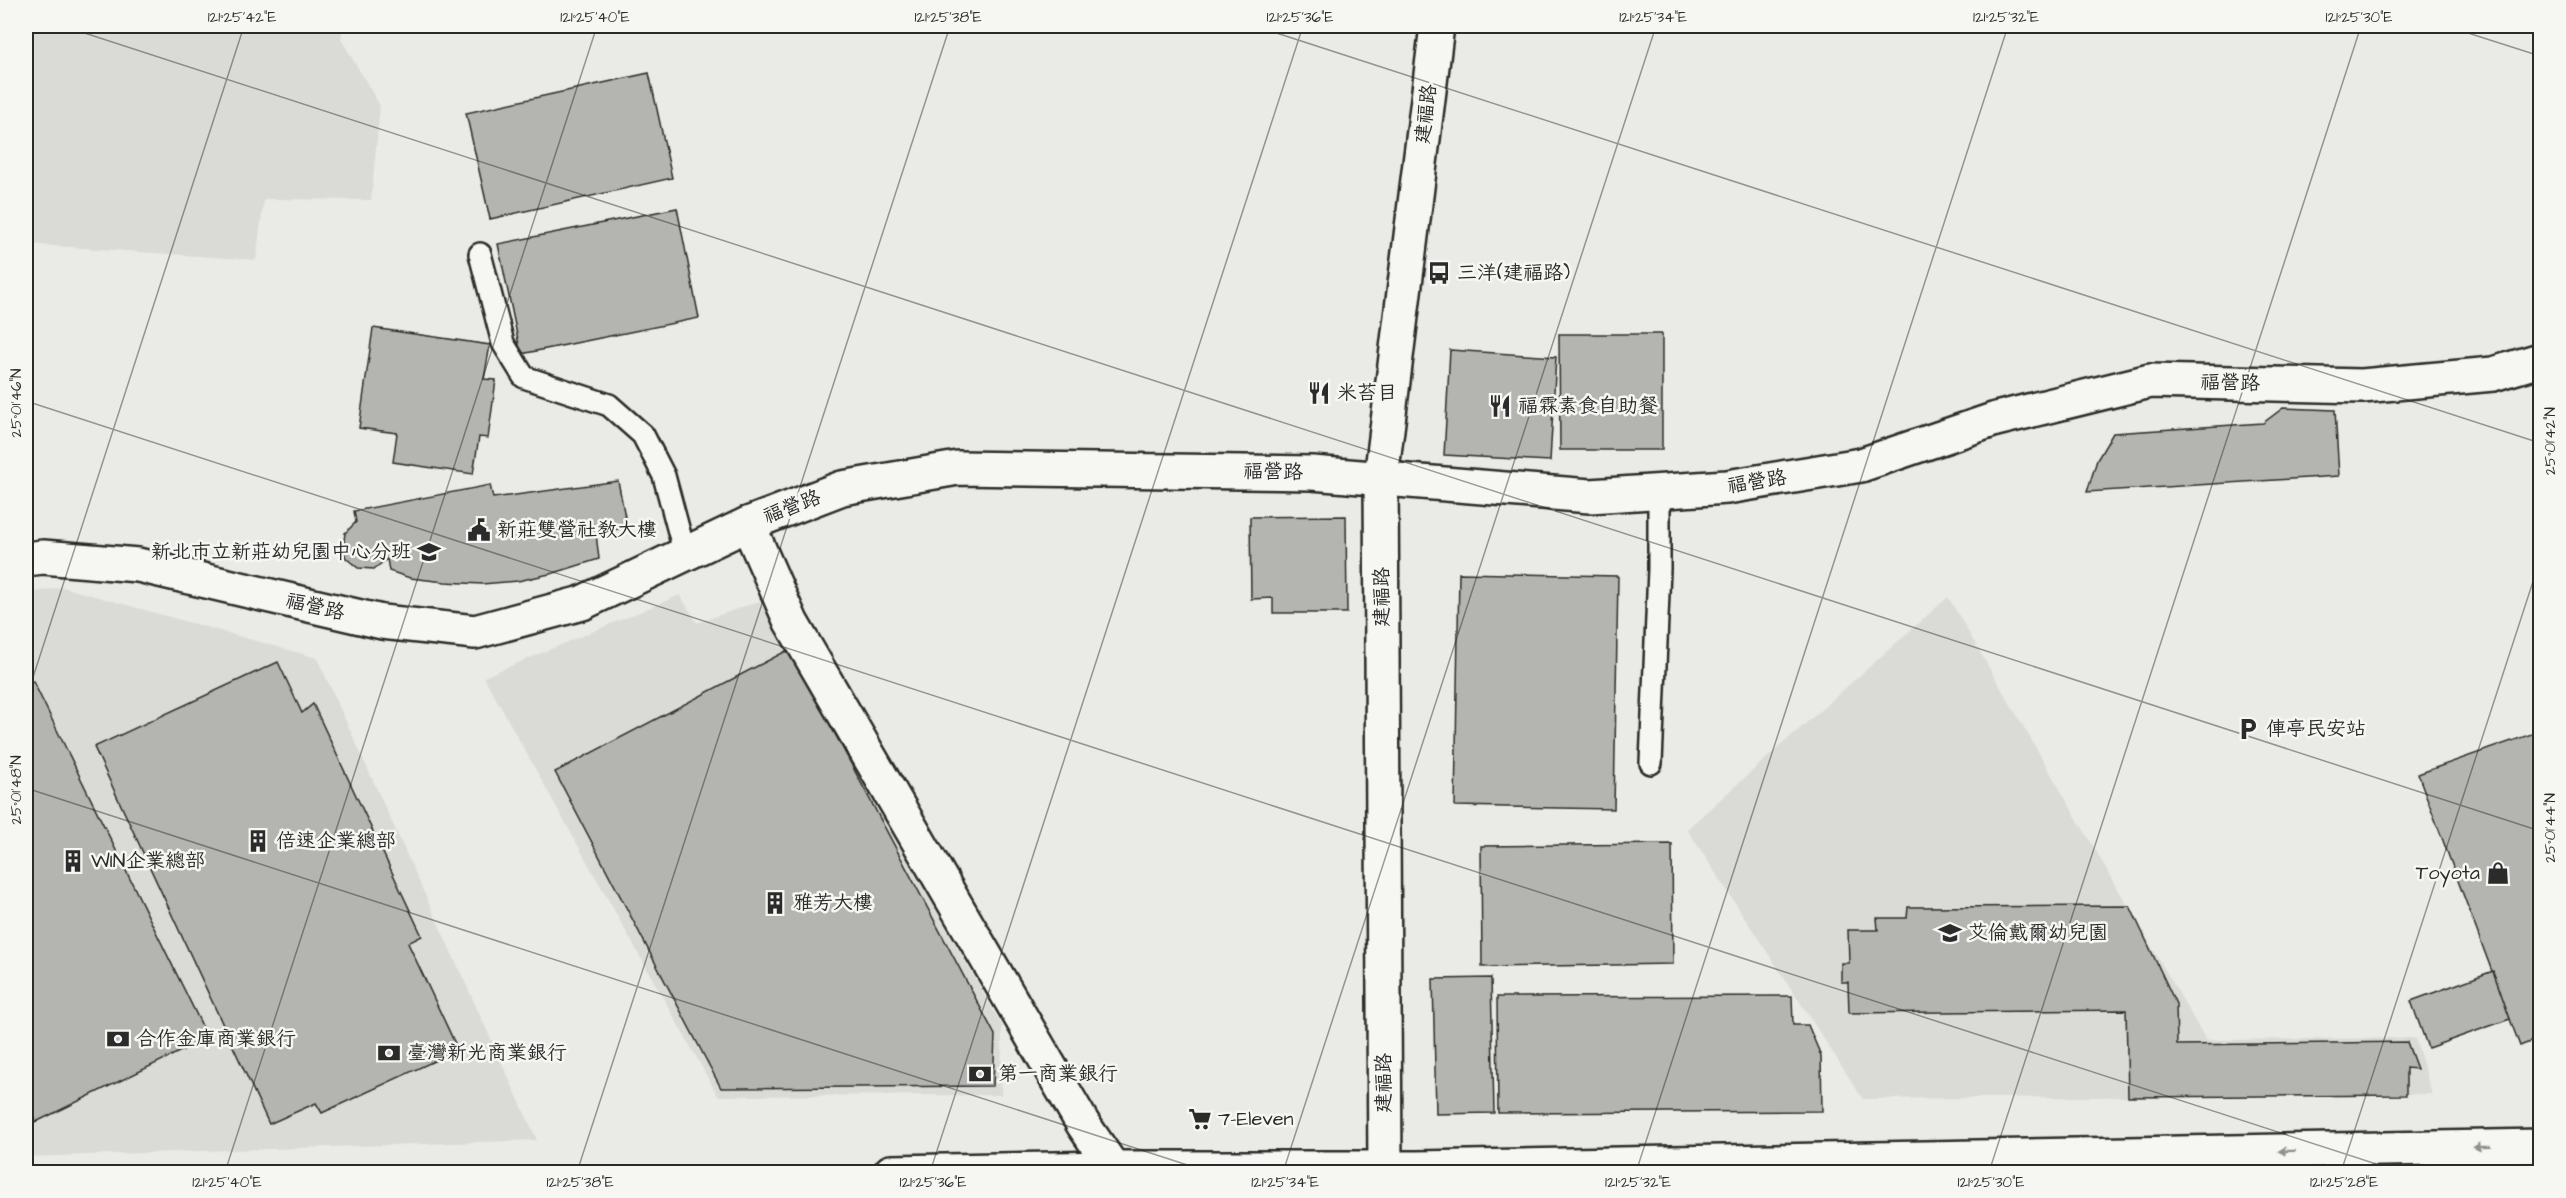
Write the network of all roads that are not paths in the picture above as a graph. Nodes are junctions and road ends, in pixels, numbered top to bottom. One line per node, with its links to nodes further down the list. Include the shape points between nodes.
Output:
1 (1437, 26): 4 (street, 建福路)
2 (480, 254): 7 (lane, via 503,343 524,377 609,405 643,435 664,476)
3 (2541, 360): 5 (street, 福營路, via 2493,374 2362,386 2150,381 1996,419 1861,465 1727,487)
4 (1382, 478): 5 (street, 福營路, via 1590,496); 6 (street, 福營路, via 1312,473 958,468 842,488); 12 (street, 建福路)
5 (1659, 491): 9 (lane)
6 (747, 524): 7 (street, 福營路); 11 (street, via 791,622 1083,1124)
7 (684, 554): 8 (street, 福營路, via 582,603 476,632 382,622 138,565)
8 (26, 559)
9 (1651, 763)
10 (2541, 1146): 12 (street, one-way to 12)
11 (1115, 1170): 12 (street); 13 (street)
12 (1385, 1170)
13 (891, 1173)

